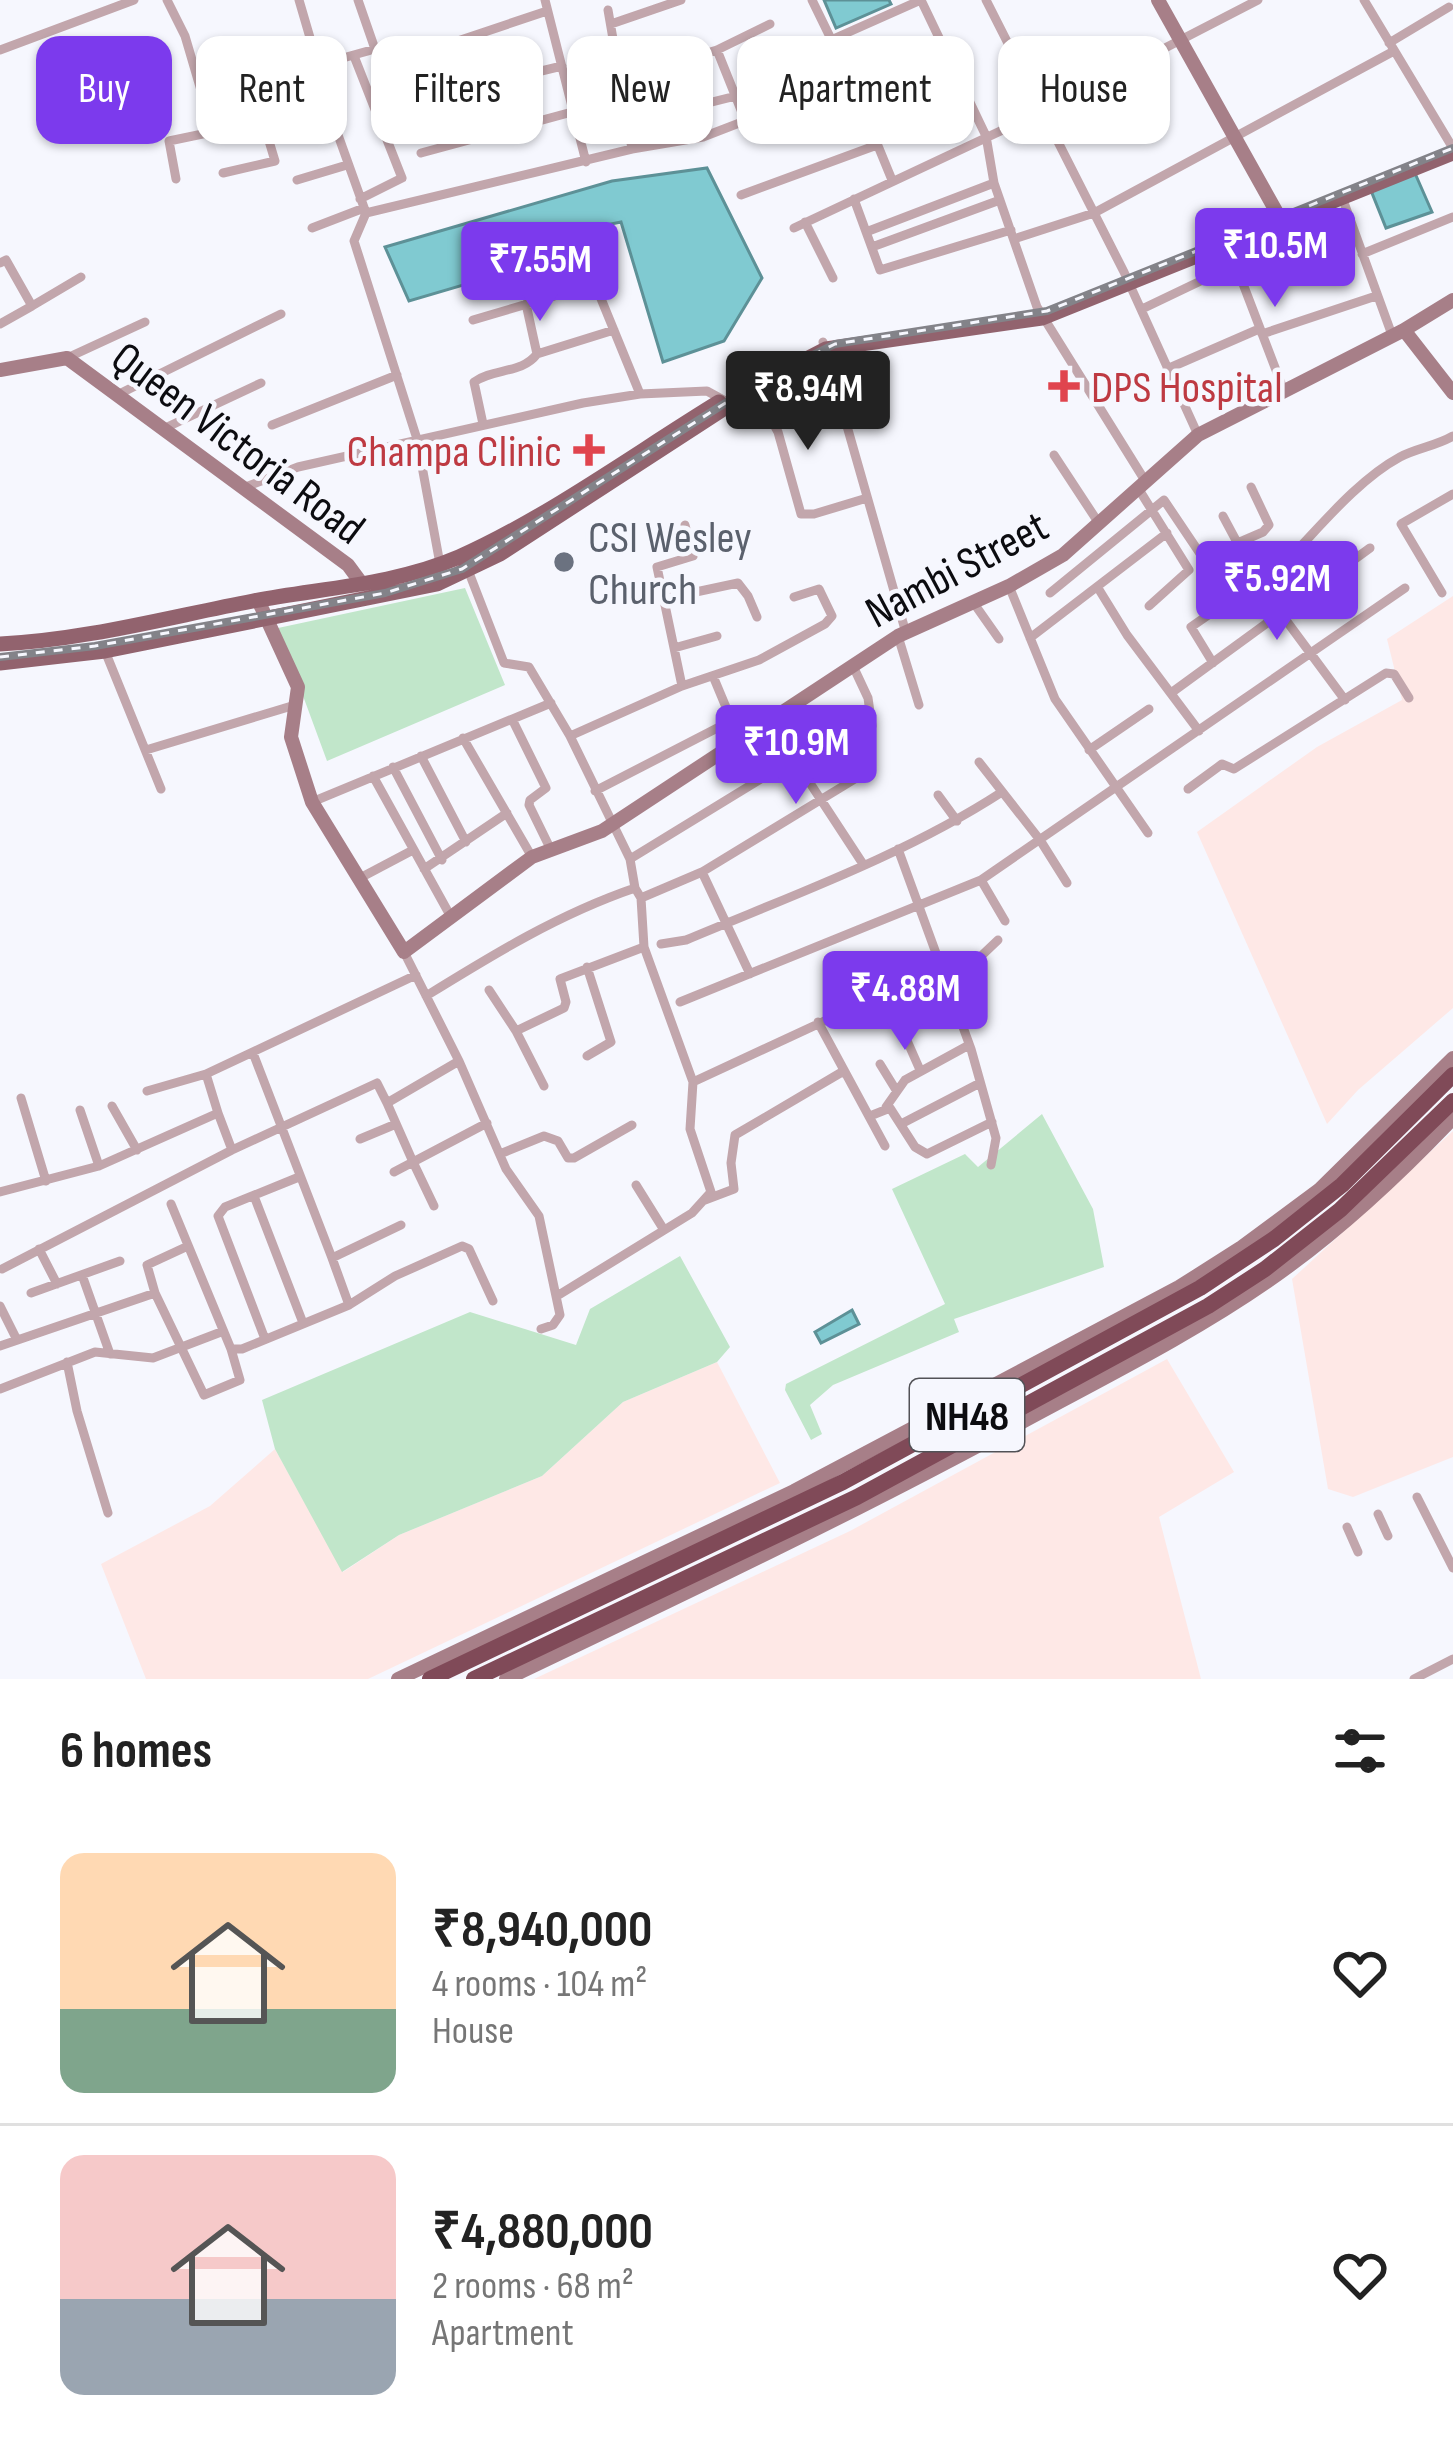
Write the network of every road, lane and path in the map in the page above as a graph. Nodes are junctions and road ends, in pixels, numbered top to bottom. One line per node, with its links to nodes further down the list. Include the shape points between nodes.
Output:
1 (134, 0): 27 (street)
2 (167, 0): 34 (street)
3 (299, 0): 17 (street)
4 (358, 0): 30 (street, via 375,49)
5 (681, 0): 11 (street)
6 (812, 0): 20 (street)
7 (986, 0): 23 (street)
8 (1158, 0): 24 (street)
9 (1258, 0): 24 (street)
10 (1364, 0): 25 (street)
11 (659, 4): 15 (street)
12 (546, 5): 18 (street); 32 (street)
13 (1449, 7): 25 (street)
14 (608, 10): 15 (street)
15 (611, 24): 19 (street)
16 (770, 24): 28 (street)
17 (310, 36)
18 (464, 36)
19 (613, 36)
20 (829, 36)
21 (840, 36): 22 (street, via 921,0)
22 (938, 36)
23 (1004, 36)
24 (1181, 42): 26 (street); 43 (street)
25 (1391, 47): 43 (street); 51 (street)
26 (1170, 48)
27 (0, 50)
28 (717, 50): 29 (street); 36 (street)
29 (713, 51)
30 (354, 56): 31 (street); 65 (street, via 402,178)
31 (347, 58)
32 (562, 66): 33 (street); 35 (street)
33 (543, 71)
34 (196, 73)
35 (567, 89)
36 (736, 96): 37 (street)
37 (713, 102)
38 (974, 111): 44 (street)
39 (567, 113): 53 (street)
40 (737, 123): 52 (street)
41 (998, 131): 44 (street)
42 (196, 135): 57 (street, via 166,143)
43 (1233, 135): 66 (street); 67 (street)
44 (986, 136): 59 (street); 60 (street)
45 (270, 144): 56 (street, via 275,161)
46 (340, 144): 55 (street)
47 (581, 144): 54 (street)
48 (631, 144): 52 (street)
49 (1060, 144): 66 (street)
50 (877, 145): 59 (street); 61 (street)
51 (1452, 147): 62 (main road); 67 (main road)
52 (632, 149): 54 (street)
53 (421, 153)
54 (586, 162): 65 (street)
55 (347, 165): 58 (street); 65 (street)
56 (223, 173)
57 (176, 179)
58 (297, 180)
59 (892, 180): 63 (street)
60 (994, 183): 64 (street); 70 (street)
61 (741, 195)
62 (1342, 197): 67 (main road); 74 (street)
63 (854, 199): 70 (street); 79 (street, via 800,225)
64 (1000, 200): 71 (street); 73 (street)
65 (363, 207): 69 (street); 98 (street, via 354,241)
66 (1094, 213): 71 (street); 77 (street)
67 (1278, 216): 72 (main road); 77 (main road)
68 (1453, 217): 74 (street)
69 (313, 228)
70 (866, 232): 73 (street)
71 (1012, 235): 73 (street, via 880,270); 85 (street)
72 (1227, 242): 76 (street); 77 (main road)
73 (872, 247)
74 (1362, 254): 80 (street)
75 (2, 257): 83 (street)
76 (1234, 266): 84 (street); 91 (street)
77 (1126, 277): 84 (street); 85 (main road)
78 (81, 278): 83 (street)
79 (833, 278)
80 (1376, 296): 91 (street); 92 (street)
81 (1453, 300): 92 (street, Nambi Street)
82 (526, 304): 87 (street); 90 (street, via 595,284); 94 (street)
83 (32, 306): 89 (street)
84 (1142, 309): 96 (street)
85 (1040, 312): 93 (main road); 113 (street)
86 (280, 314): 104 (street)
87 (473, 320)
88 (146, 322): 95 (street)
89 (0, 324)
90 (614, 330): 94 (street); 103 (street)
91 (1260, 332): 96 (street); 101 (street)
92 (1398, 333): 101 (street, Nambi Street); 102 (street)
93 (825, 346): 100 (main road); 105 (main road, via 775,365); 117 (street)
94 (537, 354): 106 (street, via 474,382)
95 (67, 358): 97 (street, Queen Victoria Road); 104 (street, Queen Victoria Road)
96 (1167, 369): 109 (street)
97 (0, 370)
98 (397, 375): 107 (street); 111 (street)
99 (261, 383): 108 (street)
100 (754, 389): 105 (main road); 117 (street, via 778,432 801,514)
101 (1284, 391): 109 (street, Nambi Street)
102 (1453, 393)
103 (640, 394): 105 (street, via 707,391); 106 (street)
104 (117, 395): 108 (street, Queen Victoria Road)
105 (727, 402): 125 (main road); 127 (main road)
106 (483, 424): 111 (street)
107 (272, 425)
108 (163, 429): 115 (street, Queen Victoria Road)
109 (1198, 435): 113 (street, Nambi Street)
110 (1453, 436): 128 (street, via 1402,456 1301,546)
111 (416, 439): 115 (street); 126 (street)
112 (1054, 455): 121 (street)
113 (1141, 483): 118 (street); 121 (street, Nambi Street)
114 (1251, 487): 123 (street, via 1268,526)
115 (243, 488): 129 (street, Queen Victoria Road)
116 (1453, 494): 134 (street, via 1401,524)
117 (867, 497): 143 (street)
118 (1152, 509): 122 (street); 123 (street, via 1166,501 1200,557); 133 (street)
119 (1223, 516): 123 (street)
120 (685, 525): 136 (street, via 693,556 657,567)
121 (1100, 525): 130 (street, Nambi Street)
122 (1167, 533): 131 (street); 139 (street, via 1189,570)
123 (1238, 544)
124 (1370, 548): 128 (street)
125 (463, 555): 126 (main road); 127 (street)
126 (440, 564): 129 (main road)
127 (469, 572): 142 (main road); 159 (street, via 504,663 529,667)
128 (1329, 578): 140 (street)
129 (362, 584): 137 (main road)
130 (1009, 586): 138 (street, Nambi Street); 145 (street)
131 (1098, 588): 145 (street); 156 (street)
132 (1405, 588): 150 (street)
133 (1050, 593)
134 (1442, 593)
135 (794, 597): 154 (street, via 820,589 832,616 759,660)
136 (663, 599): 141 (street, via 738,583); 148 (street)
137 (258, 600): 142 (street); 147 (main road)
138 (973, 602): 143 (street, Nambi Street); 146 (street)
139 (1149, 606)
140 (1282, 610): 150 (street); 152 (street); 152 (street, via 1258,580 1194,622)
141 (757, 617)
142 (268, 619): 149 (main road); 160 (street, via 298,688)
143 (902, 635): 153 (street, Nambi Street); 161 (street)
144 (717, 636): 148 (street)
145 (1030, 638): 171 (street, via 1055,699)
146 (999, 639)
147 (0, 644)
148 (674, 648): 155 (street)
149 (105, 650): 151 (main road); 170 (street)
150 (1311, 655): 158 (street); 167 (street)
151 (0, 662)
152 (1214, 663): 156 (street)
153 (853, 666): 164 (street, Nambi Street); 165 (street)
154 (712, 676): 155 (street); 181 (street, via 728,712 725,724)
155 (682, 686): 168 (street)
156 (1171, 693): 167 (street)
157 (1409, 698): 158 (street, via 1390,672)
158 (1345, 700): 180 (street)
159 (551, 703): 163 (street); 168 (street)
160 (295, 705): 170 (street); 185 (street, via 291,737)
161 (919, 705)
162 (1149, 709): 171 (street)
163 (512, 718): 169 (street); 194 (street, via 546,786 529,802)
164 (770, 722): 173 (street); 188 (street, Nambi Street)
165 (872, 726)
166 (841, 730): 173 (street)
167 (1199, 731): 178 (street)
168 (570, 736): 181 (street)
169 (463, 738): 172 (street); 186 (street)
170 (146, 750): 179 (street)
171 (1089, 750): 178 (street)
172 (421, 756): 175 (street); 191 (street)
173 (793, 757): 184 (street); 196 (street)
174 (979, 763): 182 (street)
175 (393, 767): 177 (street); 197 (street)
176 (863, 774): 184 (street)
177 (373, 776): 185 (street); 193 (street)
178 (1114, 788): 189 (street); 190 (street)
179 (161, 789)
180 (1188, 789)
181 (595, 790): 188 (street)
182 (1002, 792): 187 (street); 190 (street)
183 (938, 796): 187 (street)
184 (819, 801): 198 (street); 200 (street)
185 (313, 802): 201 (street)
186 (507, 813): 191 (street); 195 (street)
187 (957, 821): 192 (street)
188 (611, 823): 194 (street, Nambi Street); 196 (street)
189 (1148, 833)
190 (1040, 840): 202 (street); 203 (street)
191 (466, 842): 197 (street)
192 (898, 849): 198 (street); 205 (street)
193 (413, 850): 199 (street); 201 (street)
194 (551, 850): 195 (street, Nambi Street)
195 (532, 857): 206 (street, Nambi Street)
196 (631, 859): 204 (street)
197 (442, 860): 199 (street)
198 (863, 864): 208 (street)
199 (424, 869): 206 (street)
200 (702, 872): 204 (street); 208 (street)
201 (361, 878): 212 (street)
202 (981, 880): 205 (street); 207 (street)
203 (1067, 883)
204 (638, 893): 211 (street); 218 (street, via 589,904 528,932)
205 (922, 908): 214 (street); 215 (street)
206 (452, 917): 212 (street, Nambi Street)
207 (1005, 921)
208 (727, 923): 210 (street); 215 (street)
209 (998, 940): 214 (street, via 978,959)
210 (661, 944)
211 (644, 947): 213 (street); 233 (street)
212 (404, 952): 216 (street)
213 (587, 967): 221 (street, via 559,981 564,1008); 225 (street, via 611,1042)
214 (944, 969): 220 (street); 223 (street)
215 (750, 974): 219 (street)
216 (416, 975): 218 (street); 224 (street)
217 (489, 990): 221 (street)
218 (426, 995): 227 (street)
219 (680, 1002)
220 (818, 1022): 230 (street); 233 (street)
221 (516, 1031): 235 (street)
222 (904, 1036): 229 (street)
223 (969, 1045): 229 (street); 234 (street)
224 (253, 1053): 231 (street); 252 (street)
225 (587, 1056)
226 (1453, 1058): 304 (street, via 1328,1181 1215,1264)
227 (459, 1060): 240 (street); 248 (street)
228 (880, 1064): 236 (street)
229 (920, 1070): 236 (street)
230 (842, 1072): 245 (street); 267 (street, via 735,1135 734,1189)
231 (206, 1074): 237 (street); 244 (street)
232 (1453, 1075): 302 (highway, NH48, via 1360,1169 1237,1264)
233 (693, 1082): 267 (street, via 690,1129 711,1192)
234 (980, 1084): 247 (street); 250 (street)
235 (544, 1085)
236 (896, 1090): 242 (street)
237 (147, 1091)
238 (22, 1098): 263 (street)
239 (1453, 1101): 298 (highway, NH48, via 1340,1210 1238,1287)
240 (387, 1103): 249 (street); 252 (street, via 377,1083)
241 (112, 1106): 255 (street)
242 (886, 1107): 245 (street); 250 (street)
243 (80, 1110): 260 (street)
244 (218, 1113): 255 (street); 256 (street)
245 (870, 1116): 254 (street)
246 (1453, 1118): 297 (street, via 1366,1203 1270,1279)
247 (992, 1122): 250 (street, via 927,1154); 259 (street)
248 (487, 1123): 257 (street); 258 (street)
249 (396, 1124): 253 (street); 258 (street)
250 (902, 1124)
251 (632, 1125): 257 (street, via 570,1159 544,1136)
252 (281, 1127): 256 (street); 262 (street)
253 (360, 1139)
254 (885, 1146)
255 (136, 1150): 260 (street)
256 (232, 1150): 273 (street)
257 (500, 1154): 281 (street, via 538,1216)
258 (412, 1162): 261 (street); 269 (street)
259 (991, 1165)
260 (100, 1166): 263 (street)
261 (394, 1172)
262 (298, 1177): 266 (street); 274 (street)
263 (46, 1180): 265 (street)
264 (636, 1185): 271 (street)
265 (0, 1192)
266 (254, 1196): 286 (street); 290 (street, via 218,1216)
267 (704, 1200): 271 (street)
268 (171, 1204): 272 (street)
269 (434, 1206)
270 (401, 1225): 274 (street)
271 (664, 1231): 281 (street)
272 (188, 1246): 279 (street, via 147,1265); 288 (street)
273 (39, 1249): 276 (street); 278 (street)
274 (332, 1258): 283 (street)
275 (119, 1261): 277 (street)
276 (2, 1269)
277 (82, 1275): 278 (street); 285 (street)
278 (56, 1284): 280 (street)
279 (155, 1293): 285 (street); 292 (street)
280 (31, 1294)
281 (556, 1295): 287 (street, via 558,1320)
282 (493, 1301): 283 (street, via 464,1245)
283 (350, 1305): 286 (street)
284 (0, 1306): 289 (street)
285 (95, 1314): 289 (street); 294 (street)
286 (303, 1323): 290 (street)
287 (541, 1329)
288 (221, 1332): 292 (street); 293 (street)
289 (17, 1340): 291 (street)
290 (265, 1340): 293 (street)
291 (0, 1346)
292 (182, 1348): 293 (street, via 204,1395 240,1380); 294 (street, via 153,1358)
293 (231, 1349)
294 (110, 1354): 295 (street)
295 (67, 1362): 296 (street); 300 (street)
296 (0, 1389)
297 (956, 1458): 298 (highway); 312 (street)
298 (884, 1483): 311 (highway, NH48)
299 (1417, 1497): 307 (street)
300 (108, 1514)
301 (1378, 1514): 305 (street)
302 (773, 1517): 304 (highway); 310 (highway, NH48)
303 (1347, 1527): 306 (street)
304 (706, 1534): 309 (street)
305 (1388, 1536)
306 (1358, 1552)
307 (1453, 1568)
308 (1453, 1659): 313 (street)
309 (398, 1679)
310 (430, 1679)
311 (474, 1679)
312 (506, 1679)
313 (1414, 1679)

